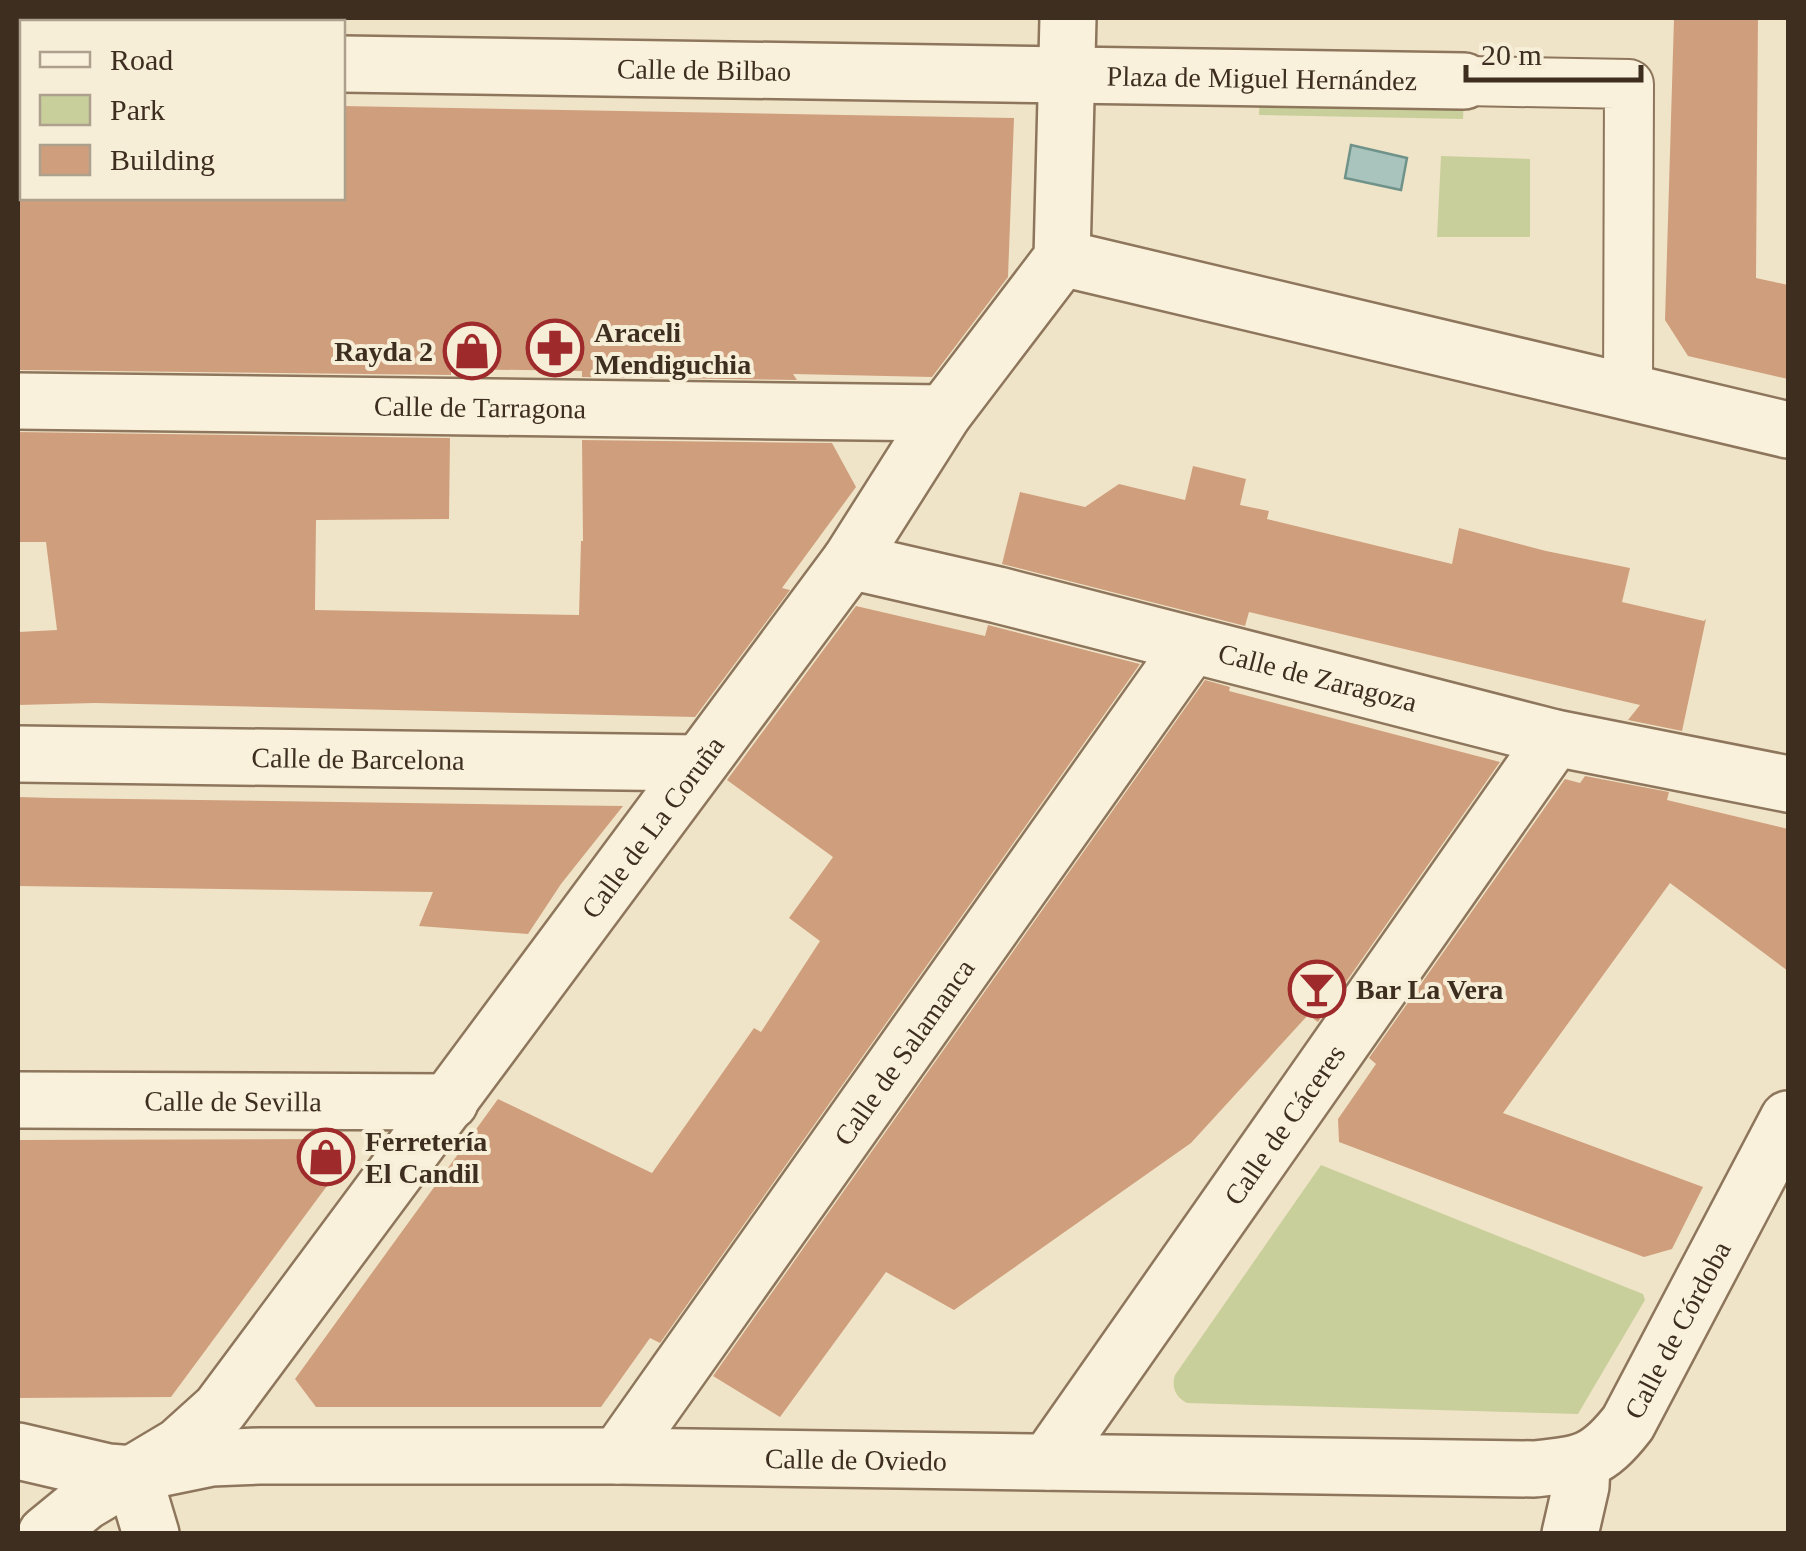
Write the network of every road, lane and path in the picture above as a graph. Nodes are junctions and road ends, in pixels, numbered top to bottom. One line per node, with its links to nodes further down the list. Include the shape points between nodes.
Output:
1 (1068, 18): 3 (street)
2 (345, 64): 3 (street, Calle de Bilbao)
3 (1067, 76): 4 (street, Plaza de Miguel Hernández); 5 (street)
4 (1464, 81): 6 (street, Plaza de Miguel Hernández, via 1629,84)
5 (1062, 258): 6 (street); 8 (street, Calle de La Coruña)
6 (1628, 393): 9 (street)
7 (18, 402): 8 (street, Calle de Tarragona)
8 (944, 413): 10 (street, Calle de La Coruña)
9 (1788, 430)
10 (850, 561): 11 (street, Calle de Zaragoza); 14 (street, Calle de La Coruña)
11 (1191, 646): 12 (street, Calle de Zaragoza); 20 (street, Calle de Salamanca)
12 (1555, 738): 15 (street, Calle de Zaragoza); 21 (street, Calle de Cáceres)
13 (18, 754): 14 (street, Calle de Barcelona)
14 (699, 763): 17 (street, Calle de La Coruña)
15 (1788, 784)
16 (18, 1100): 17 (street, Calle de Sevilla)
17 (450, 1102): 23 (street, Calle de La Coruña, via 220,1409 179,1446)
18 (1788, 1120): 22 (street, Calle de Córdoba, via 1628,1423)
19 (18, 1451): 23 (street, Calle de Oviedo)
20 (618, 1456): 21 (street, Calle de Oviedo); 23 (street, Calle de Oviedo, via 236,1456)
21 (1048, 1462): 22 (street, Calle de Oviedo, via 1534,1469)
22 (1582, 1464): 26 (street)
23 (133, 1474): 24 (street, Calle de La Coruña); 25 (street)
24 (46, 1534)
25 (151, 1534)
26 (1570, 1534)

